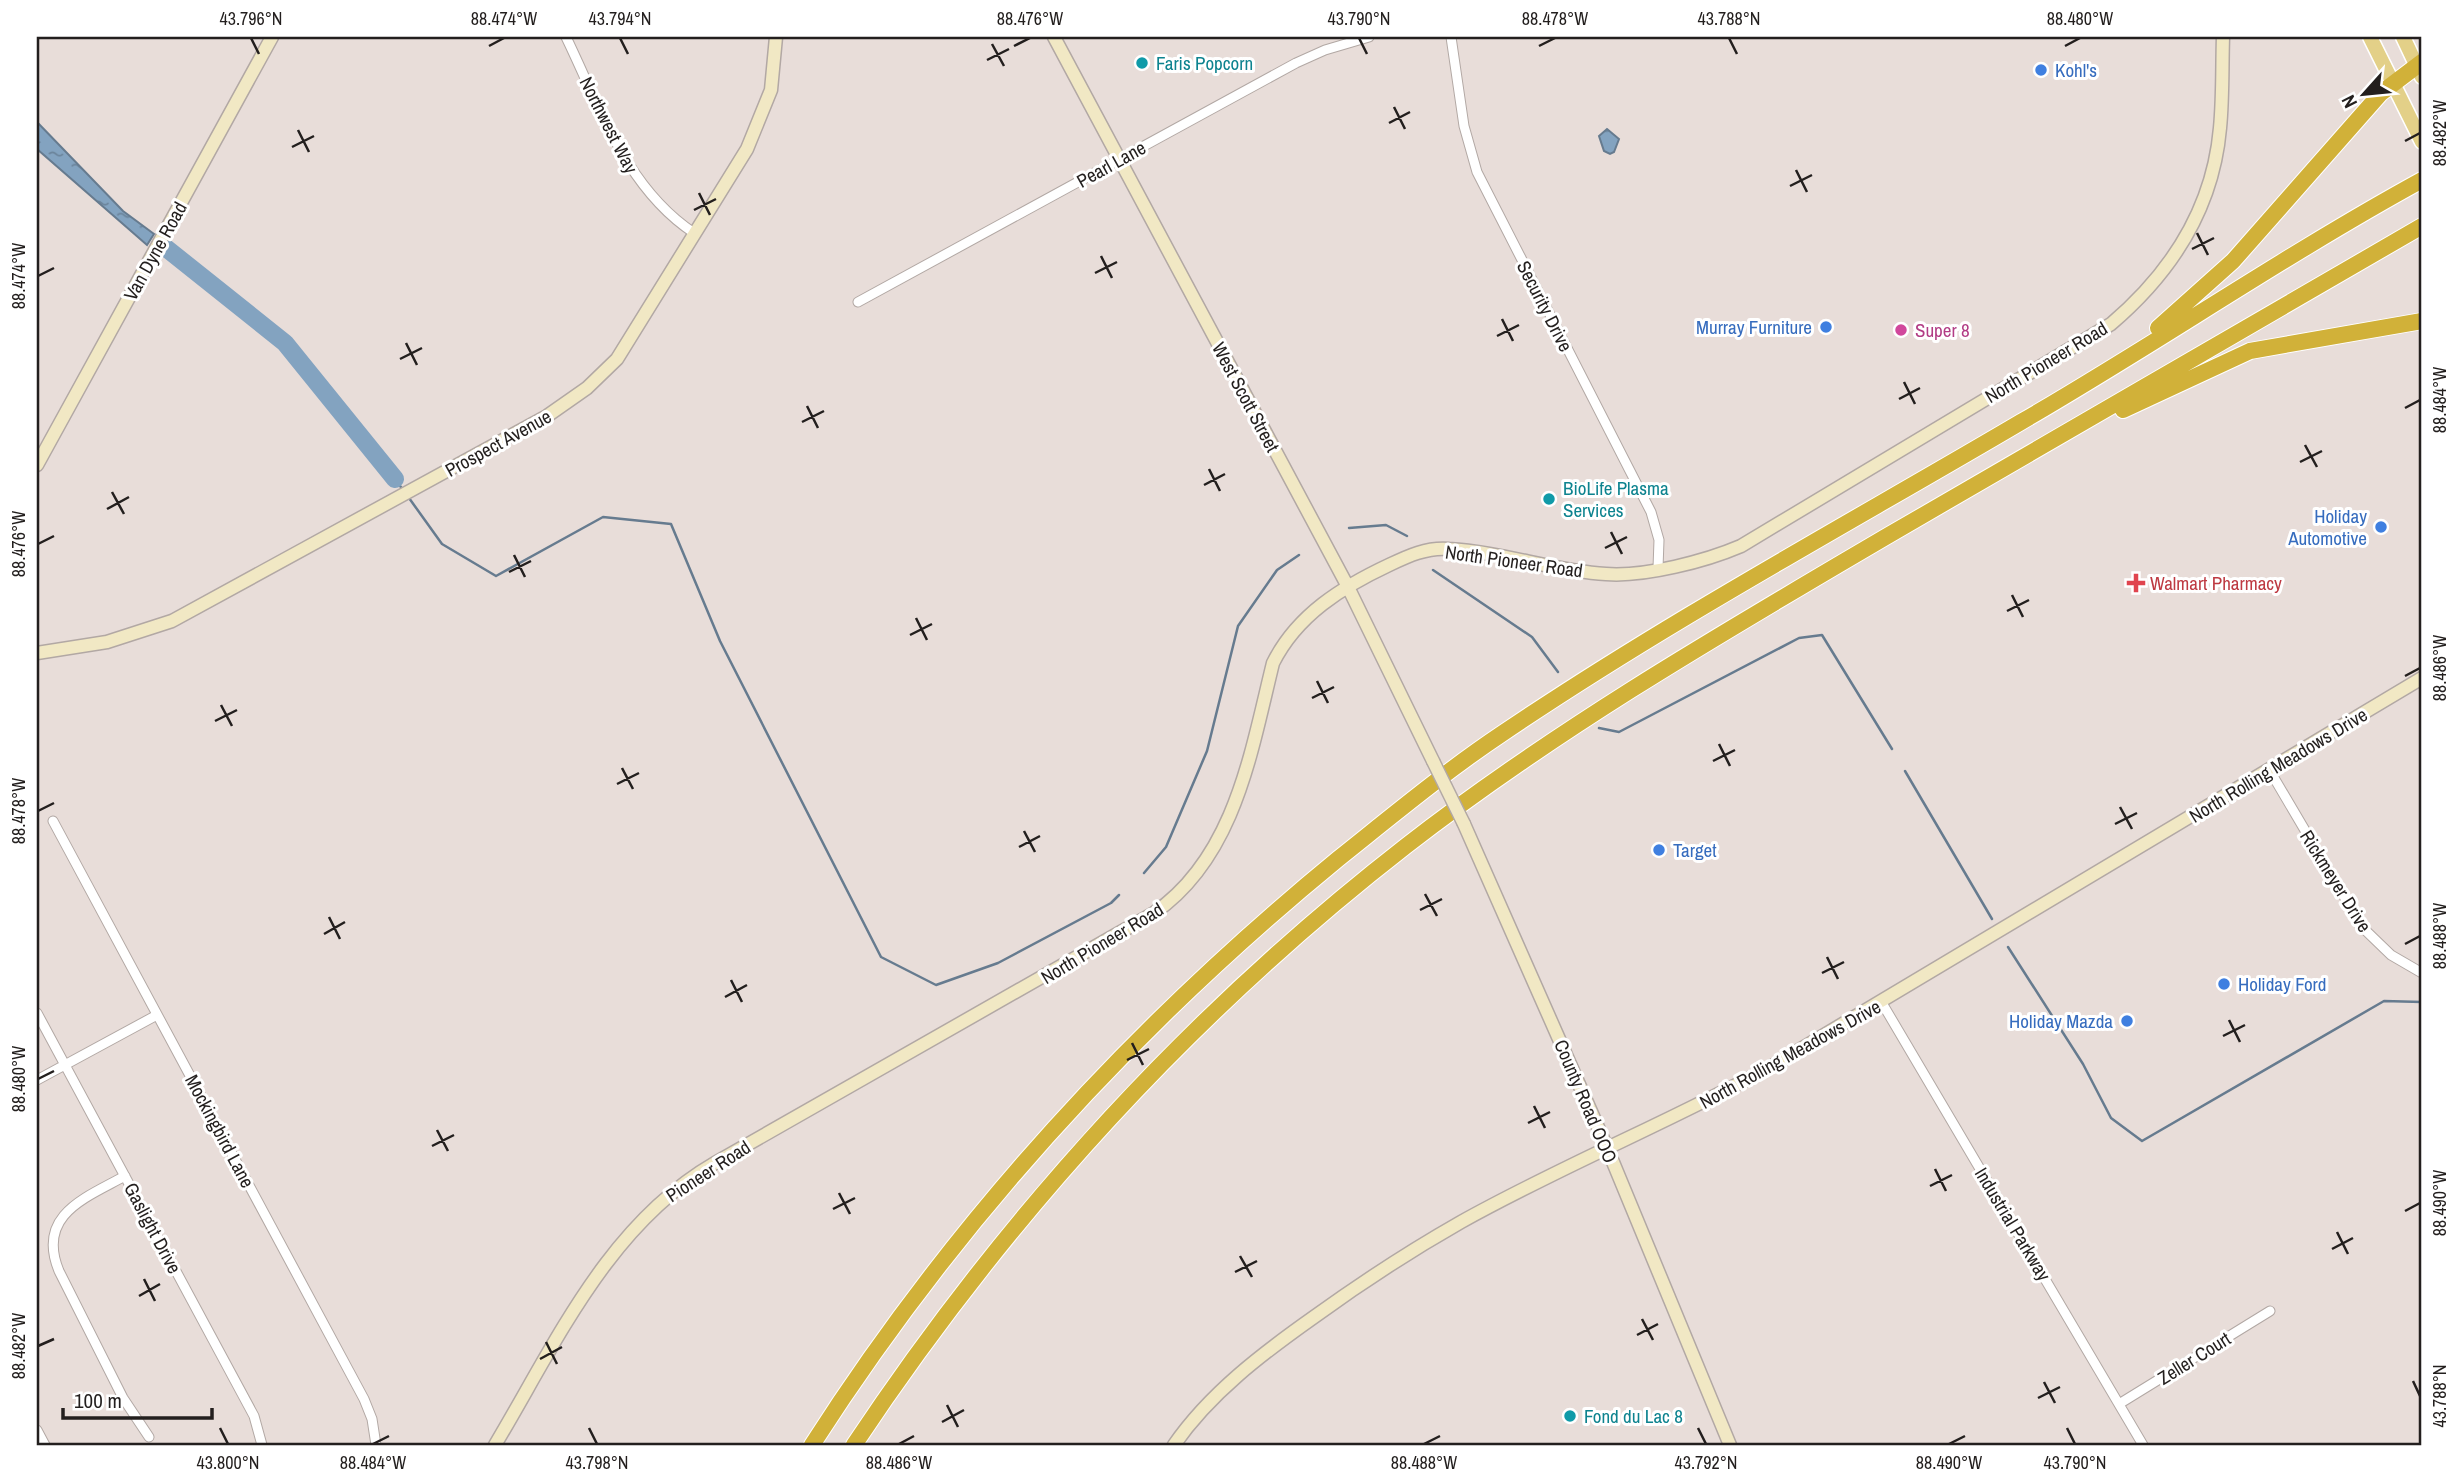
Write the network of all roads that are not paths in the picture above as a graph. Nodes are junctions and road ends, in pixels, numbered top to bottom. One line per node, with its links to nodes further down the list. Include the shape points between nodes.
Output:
1 (272, 37): 21 (main road, Van Dyne Road)
2 (566, 37): 16 (street, Northwest Way, via 636,178 660,207)
3 (776, 37): 16 (main road, Prospect Avenue, via 774,80 757,129)
4 (1054, 37): 13 (main road, West Scott Street)
5 (1369, 37): 13 (street, Pearl Lane, via 1307,57)
6 (1451, 37): 22 (street, Security Drive, via 1464,126 1477,172 1651,512)
7 (2223, 37): 22 (main road, North Pioneer Road, via 2220,131 2202,203 2184,244 2126,312 1741,546 1693,564)
8 (2370, 37): 11 (main road)
9 (2403, 37): 10 (main road)
10 (2420, 68): 11 (highway)
11 (2393, 82): 12 (main road); 19 (highway, via 2233,261 2174,317)
12 (2422, 142)
13 (1119, 160): 17 (street, Pearl Lane); 23 (main road, West Scott Street)
14 (2422, 180): 19 (highway)
15 (2422, 226): 20 (highway)
16 (694, 233): 24 (main road, Prospect Avenue, via 622,352 598,379 547,416 153,629)
17 (858, 302)
18 (2419, 323): 20 (highway, via 2250,351)
19 (2063, 398): 46 (highway, via 1724,596 1499,736 1265,920 1191,986 1076,1102 996,1192 892,1328)
20 (2035, 450): 47 (highway, via 1689,652 1515,765 1402,849 1213,1012 1101,1128 964,1288)
21 (37, 465)
22 (1658, 568): 23 (main road, North Pioneer Road, via 1607,575 1556,570 1447,548 1420,551)
23 (1346, 585): 26 (main road, West Scott Street); 33 (main road, North Pioneer Road, via 1284,642 1273,663 1237,799 1208,859 1185,888 1154,914)
24 (37, 653)
25 (2422, 678): 27 (main road, North Rolling Meadows Drive)
26 (1433, 761): 36 (main road, County Road OOO, bridge)
27 (2270, 771): 29 (street, Rickmeyer Drive, via 2362,927 2391,956); 30 (main road, North Rolling Meadows Drive)
28 (53, 821): 32 (street, Mockingbird Lane)
29 (2422, 973)
30 (1882, 1003): 36 (main road, North Rolling Meadows Drive, via 1709,1101); 39 (street, Industrial Parkway)
31 (37, 1013): 34 (street, Gaslight Drive)
32 (157, 1015): 34 (street); 44 (street, Mockingbird Lane, via 364,1399)
33 (903, 1058): 45 (main road, Pioneer Road, via 704,1170 650,1210 602,1268)
34 (65, 1065): 35 (street); 37 (street, Gaslight Drive)
35 (37, 1080)
36 (1608, 1150): 48 (main road, North Rolling Meadows Drive, via 1462,1221 1372,1275 1236,1376); 49 (main road, County Road OOO)
37 (125, 1176): 41 (street, via 69,1209 57,1228 53,1250 59,1271 123,1398); 43 (street, Gaslight Drive, via 254,1416)
38 (2270, 1311): 39 (street, Zeller Court)
39 (2119, 1404): 50 (street, Industrial Parkway)
40 (37, 1430): 42 (street)
41 (149, 1437)
42 (45, 1445)
43 (262, 1445)
44 (376, 1445)
45 (495, 1445)
46 (812, 1445)
47 (854, 1445)
48 (1174, 1445)
49 (1730, 1445)
50 (2143, 1445)

